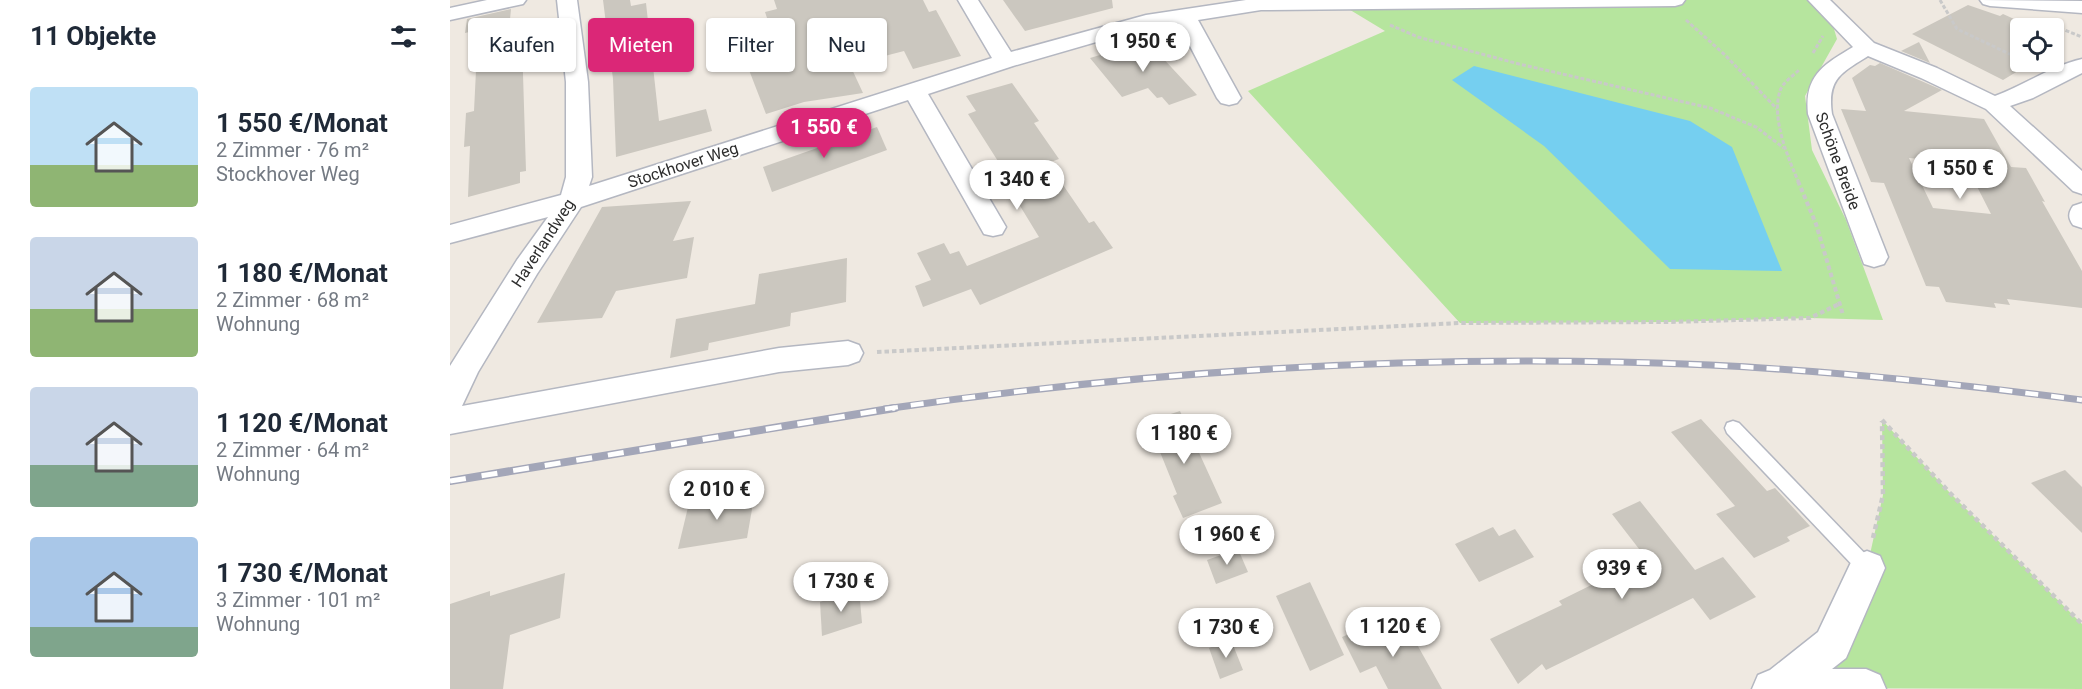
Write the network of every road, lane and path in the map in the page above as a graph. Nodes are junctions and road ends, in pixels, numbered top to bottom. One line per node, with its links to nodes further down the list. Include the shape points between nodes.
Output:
1 (516, 0): 12 (street)
2 (567, 0): 23 (street, Haverlandweg, via 577,82 579,177)
3 (968, 0): 16 (street)
4 (1661, 0): 5 (street, Stockhover Weg); 10 (street, Stockhover Weg); 21 (path, via 1702,32)
5 (1675, 0)
6 (1818, 0): 14 (street)
7 (1940, 0): 15 (path, via 1957,29)
8 (1990, 0): 11 (street)
9 (1344, 1): 10 (street, Stockhover Weg); 13 (street, Stockhover Weg, via 1261,4); 29 (path, via 1418,38 1710,108 1756,128 1784,148 1816,224)
10 (1561, 1)
11 (2082, 7)
12 (450, 14)
13 (1184, 14): 16 (street, Stockhover Weg, via 1084,37); 19 (street)
14 (1866, 48): 20 (street); 28 (street, Schöne Breide, via 1833,70 1823,81 1817,98)
15 (2010, 54)
16 (1005, 61): 18 (street, Stockhover Weg)
17 (2082, 66): 20 (street)
18 (915, 91): 23 (street, Stockhover Weg); 26 (street)
19 (1229, 98)
20 (1994, 104): 22 (street)
21 (1778, 109)
22 (2082, 185)
23 (572, 201): 27 (street, Stockhover Weg); 32 (street, Haverlandweg, via 526,267)
24 (2082, 212): 25 (street)
25 (2082, 219)
26 (993, 227)
27 (450, 234)
28 (1874, 257)
29 (1841, 303): 30 (path); 31 (path, via 1810,318 1460,323)
30 (1843, 315)
31 (848, 353): 33 (street, via 779,360)
32 (450, 398)
33 (450, 422)
34 (1733, 428): 35 (lane)
35 (1867, 568): 36 (path, via 1882,495 1882,420); 37 (street, via 1832,645)
36 (2082, 624)
37 (1776, 688): 38 (street)
38 (1866, 689)

